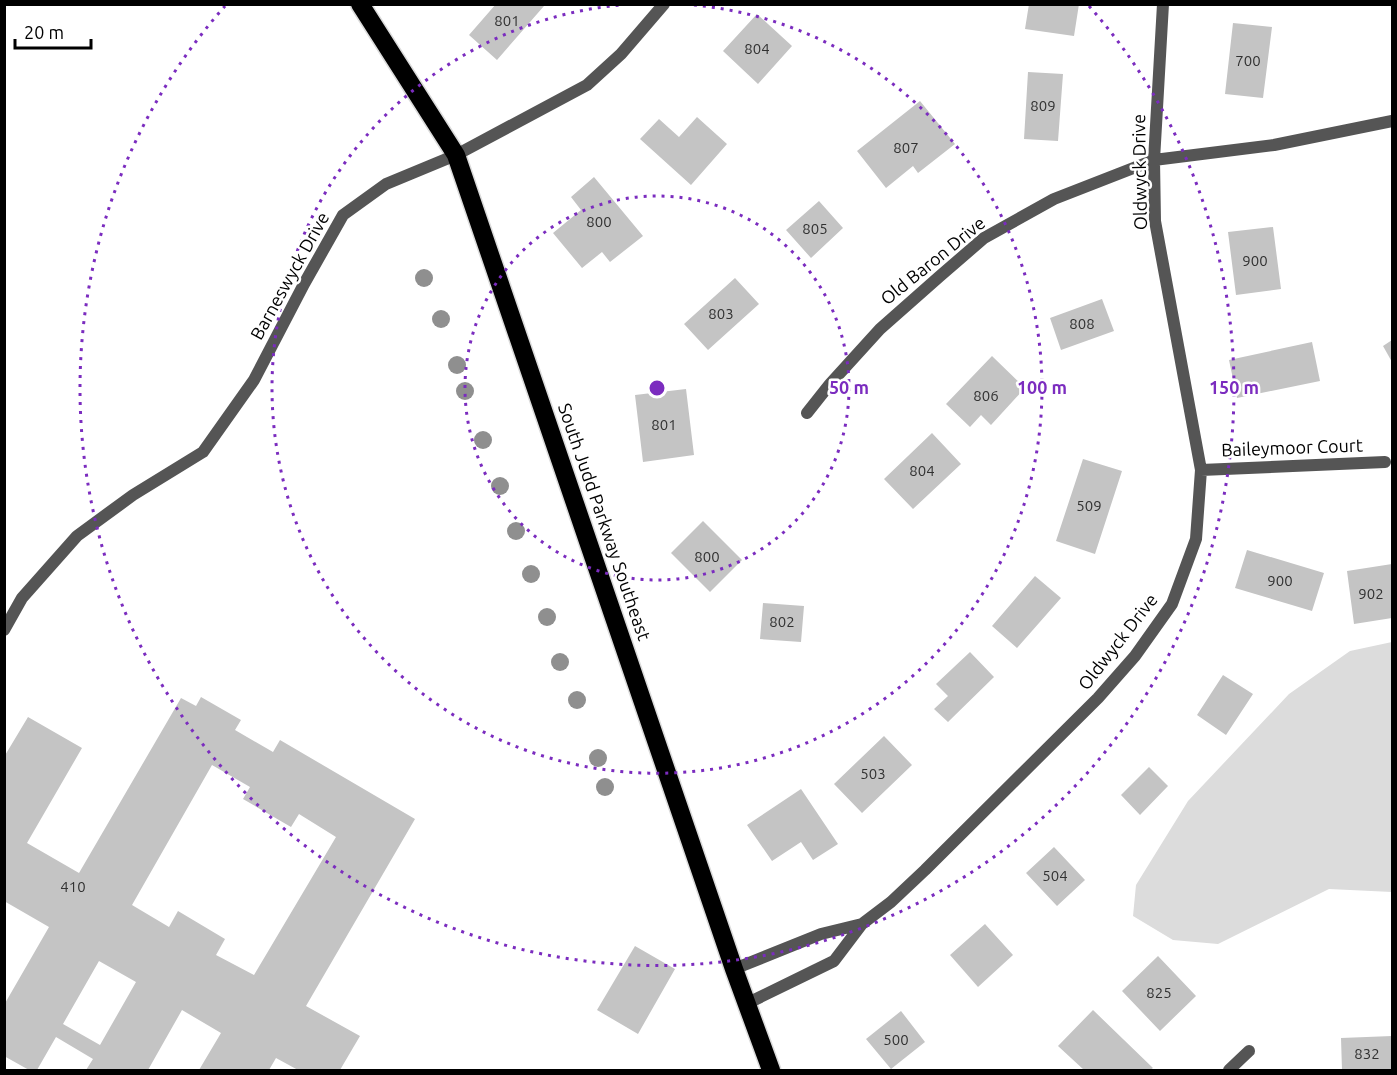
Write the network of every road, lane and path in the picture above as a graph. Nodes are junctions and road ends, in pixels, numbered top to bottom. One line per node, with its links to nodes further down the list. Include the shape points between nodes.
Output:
1 (360, 4): 5 (highway, South Judd Parkway Southeast)
2 (664, 4): 5 (street, Barneswyck Drive, via 621,54 587,85)
3 (1163, 4): 6 (street, Oldwyck Drive)
4 (1392, 121): 6 (street, Old Baron Drive, via 1274,145)
5 (456, 155): 10 (street, Barneswyck Drive, via 386,184 343,215 254,380 203,452 133,495 77,536 22,597); 12 (highway, South Judd Parkway Southeast)
6 (1154, 160): 7 (street, Old Baron Drive, via 1054,199 984,238 880,329); 9 (street, Oldwyck Drive, via 1155,221)
7 (807, 412)
8 (1385, 462): 9 (street, Baileymoor Court)
9 (1201, 470): 11 (street, Oldwyck Drive, via 1196,538 1172,604 1134,656 1098,698 925,870)
10 (4, 630)
11 (862, 924): 12 (street, Oldwyck Drive, via 821,934); 13 (street, Oldwyck Drive, via 834,961)
12 (734, 969): 13 (highway, South Judd Parkway Southeast)
13 (746, 1004): 15 (highway, South Judd Parkway Southeast)
14 (1249, 1051): 16 (street)
15 (771, 1071)
16 (1229, 1071)

